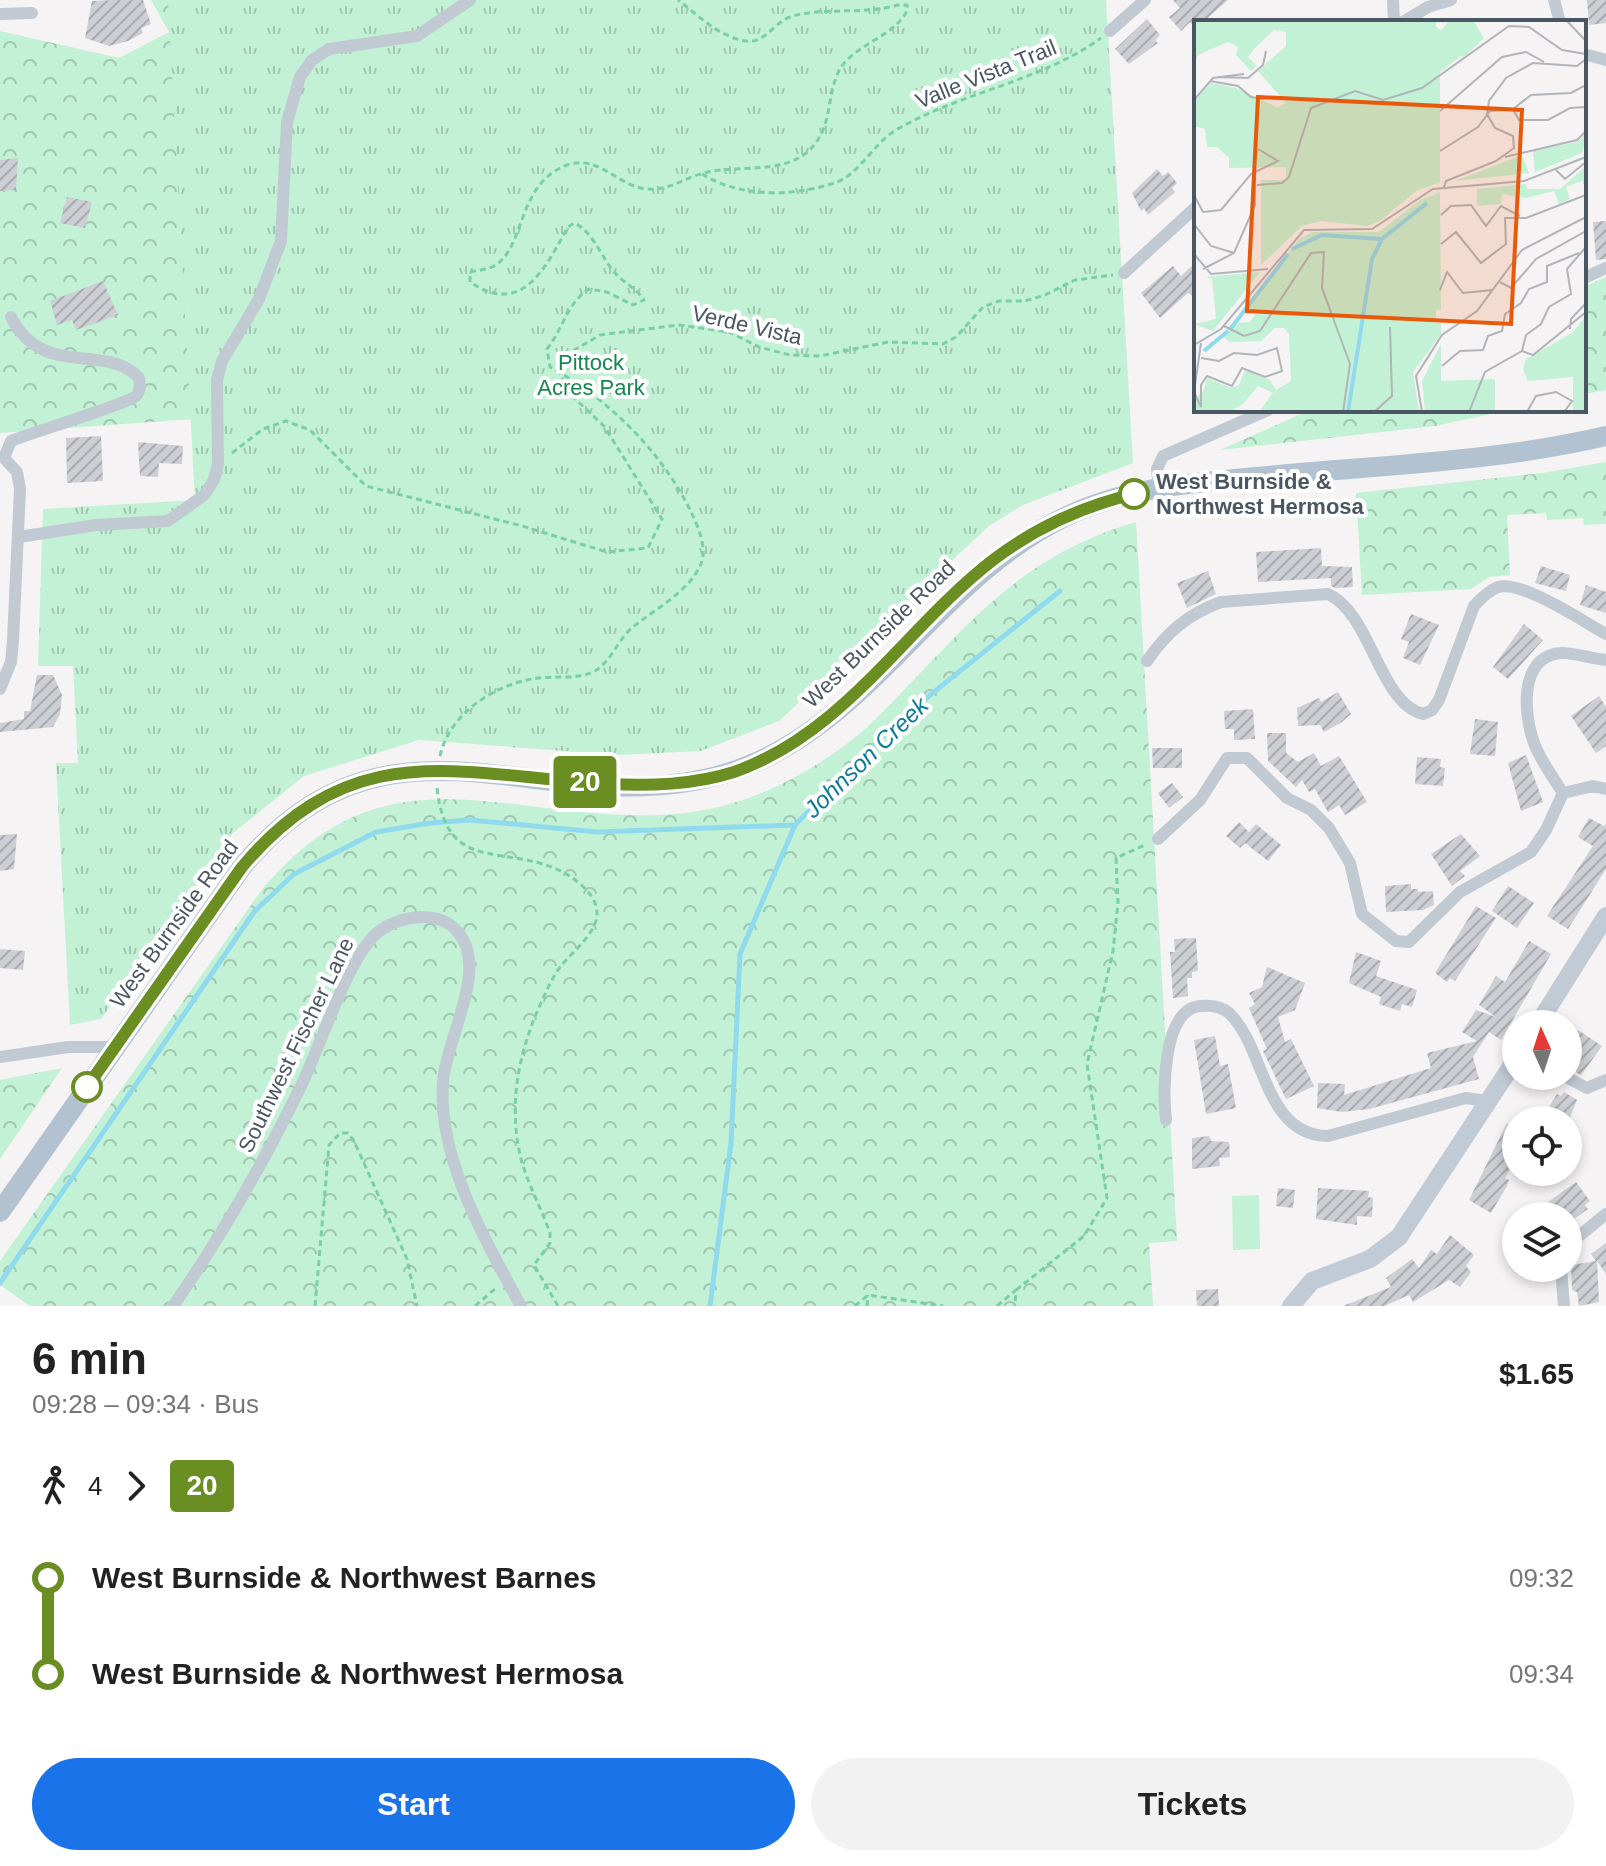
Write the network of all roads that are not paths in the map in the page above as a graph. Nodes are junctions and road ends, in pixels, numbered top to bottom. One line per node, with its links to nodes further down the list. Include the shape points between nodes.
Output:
1 (470, 0): 23 (street, via 417,36 329,49 300,77 287,122 283,222 275,265 222,361 217,380 218,464 204,495 168,521)
2 (1145, 0): 11 (street)
3 (1393, 0): 8 (street)
4 (1451, 0): 9 (street)
5 (1554, 0): 10 (street)
6 (32, 13): 7 (street)
7 (0, 14)
8 (1394, 20)
9 (1406, 20)
10 (1559, 20)
11 (1110, 31)
12 (1586, 55): 13 (street)
13 (1606, 60)
14 (1194, 209): 16 (street)
15 (1606, 268): 17 (street)
16 (1124, 273)
17 (1586, 277)
18 (11, 317): 21 (street, via 29,343 62,356 121,365 139,378 140,388 135,398 119,405 11,441)
19 (1263, 412): 22 (street, via 1163,456 1157,466)
20 (1606, 436): 22 (main road, West Burnside Road, via 1451,460)
21 (2, 458): 23 (street, via 17,472)
22 (1159, 488): 33 (main road, West Burnside Road, via 1090,505 1018,543 950,598 822,725 733,772 639,785 419,770 368,779 317,799 268,837 242,867)
23 (19, 537): 27 (street, via 11,662)
24 (1606, 634): 26 (street, via 1523,590 1498,587 1474,606 1439,700 1423,714 1403,703 1345,606 1328,594 1221,602 1188,616)
25 (1606, 660): 29 (street, via 1551,654 1529,678 1536,748)
26 (1147, 661)
27 (0, 689)
28 (1606, 789): 29 (street, via 1593,786)
29 (1563, 793): 30 (street, via 1531,852 1460,892 1414,940 1404,943 1378,930 1362,914 1350,863 1329,828 1311,810 1287,798 1247,758 1227,758 1200,800)
30 (1158, 839)
31 (1606, 916): 32 (street)
32 (1547, 1010)
33 (115, 1047): 34 (street, via 68,1047); 40 (main road, West Burnside Road)
34 (0, 1057)
35 (1502, 1079): 38 (street)
36 (1606, 1080): 37 (street)
37 (1582, 1085)
38 (1486, 1101): 39 (street, via 1466,1098 1328,1136 1306,1132 1279,1107 1231,1015 1202,1006 1184,1013 1175,1027); 46 (street, via 1392,1245 1312,1281)
39 (1166, 1120)
40 (0, 1212)
41 (1606, 1214): 42 (street)
42 (1582, 1234)
43 (1562, 1282): 47 (street)
44 (173, 1306): 45 (street, Southwest Fischer Lane, via 241,1198 363,950 384,927 424,917 455,928 471,956 443,1077 442,1116 457,1170)
45 (521, 1306)
46 (1291, 1306)
47 (1564, 1306)

